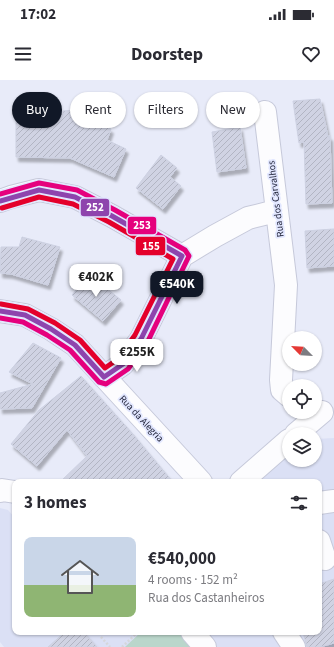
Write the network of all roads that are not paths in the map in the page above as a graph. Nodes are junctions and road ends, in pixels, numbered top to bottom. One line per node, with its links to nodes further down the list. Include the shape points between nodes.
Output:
1 (265, 112): 3 (street, Rua dos Carvalhos)
2 (0, 201): 4 (street, via 39,190 75,198)
3 (276, 211): 4 (street, via 248,218); 7 (street, Rua dos Carvalhos, via 286,285)
4 (182, 256): 6 (street, via 140,339 123,364)
5 (0, 311): 6 (street, Rua da Alegria, via 25,315 51,329 75,345)
6 (104, 377): 11 (street, Rua da Alegria)
7 (282, 390)
8 (324, 410): 9 (street)
9 (304, 427)
10 (282, 446): 12 (street)
11 (198, 479)
12 (244, 479)
13 (0, 491): 14 (street)
14 (12, 492)
15 (334, 500): 16 (street)
16 (322, 502)
17 (195, 635): 19 (street)
18 (286, 635): 20 (street)
19 (205, 647)
20 (294, 647)

